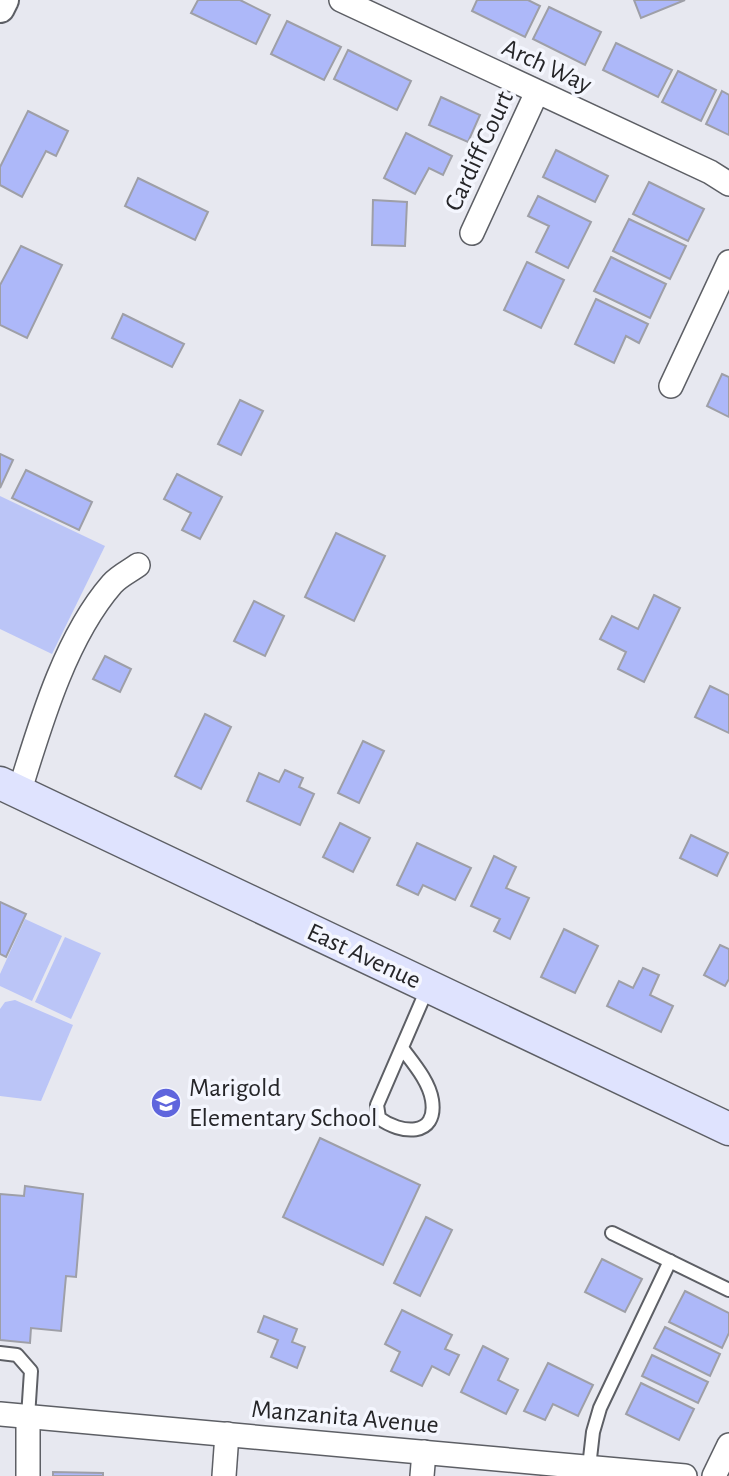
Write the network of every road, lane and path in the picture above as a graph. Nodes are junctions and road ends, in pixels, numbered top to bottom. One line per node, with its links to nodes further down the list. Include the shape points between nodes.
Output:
1 (4, 0): 3 (street)
2 (341, 0): 4 (street, Arch Way)
3 (0, 8)
4 (537, 92): 5 (street, Arch Way); 6 (street, Cardiff Court)
5 (729, 184)
6 (472, 233)
7 (729, 262): 8 (street)
8 (671, 386)
9 (138, 565): 10 (street, via 114,581 97,603 64,664 36,737)
10 (9, 788): 11 (main road, East Avenue)
11 (428, 987): 12 (lane); 13 (main road, East Avenue)
12 (402, 1048): 12 (lane, via 377,1105 379,1118 394,1130 423,1127 431,1118 432,1101 423,1076)
13 (729, 1129)
14 (612, 1233): 15 (lane)
15 (670, 1261): 16 (lane); 23 (lane, via 600,1408)
16 (729, 1290)
17 (0, 1353): 19 (lane, via 18,1355 31,1371)
18 (0, 1414): 19 (street, Manzanita Avenue)
19 (28, 1417): 20 (street, Manzanita Avenue); 25 (street)
20 (227, 1434): 22 (street, Manzanita Avenue); 26 (street)
21 (729, 1444): 29 (street)
22 (424, 1452): 23 (street, Manzanita Avenue); 27 (street)
23 (589, 1467): 24 (street, Manzanita Avenue)
24 (624, 1473): 28 (street, Manzanita Avenue)
25 (28, 1476)
26 (223, 1476)
27 (422, 1476)
28 (685, 1476)
29 (714, 1476)

